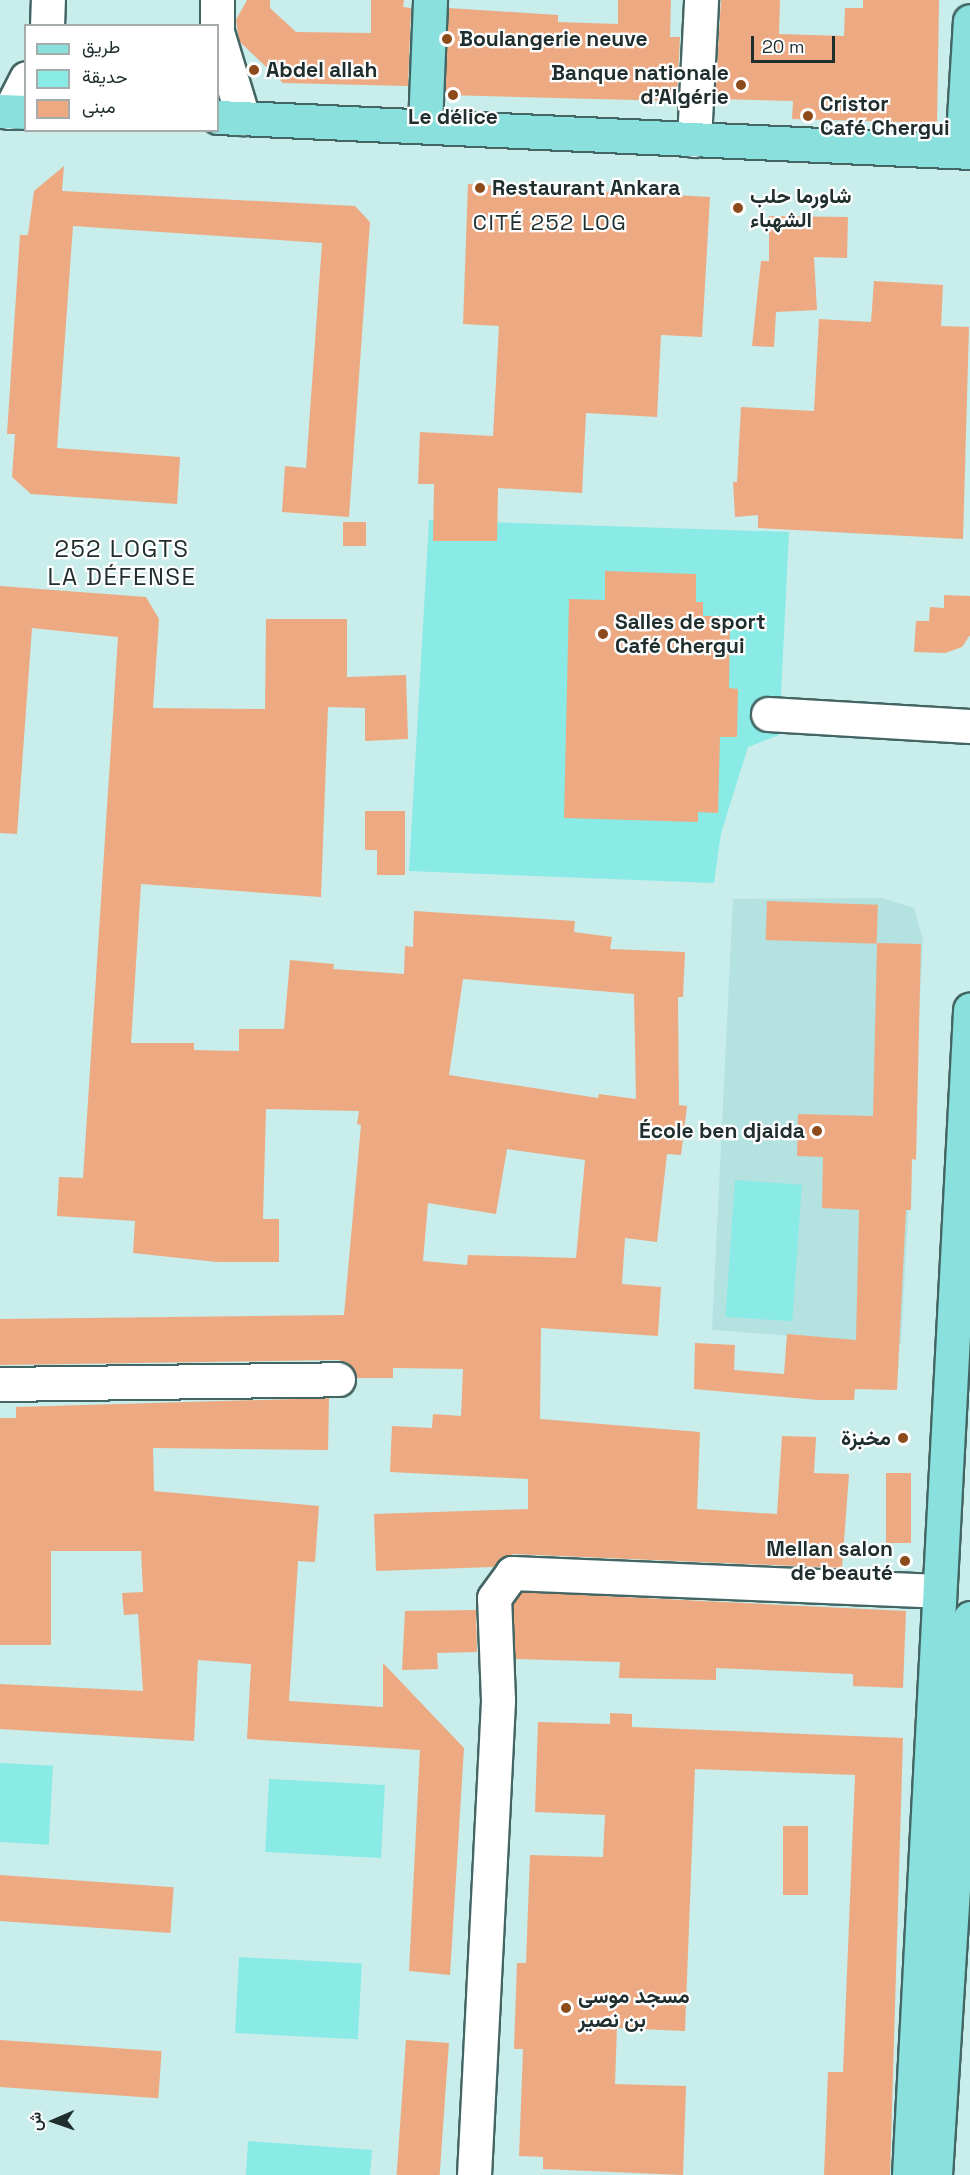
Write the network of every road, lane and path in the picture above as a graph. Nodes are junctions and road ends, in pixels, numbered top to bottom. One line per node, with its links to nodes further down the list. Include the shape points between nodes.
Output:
1 (48, 0): 6 (street)
2 (217, 0): 7 (street)
3 (430, 0): 12 (main road)
4 (701, 0): 13 (street)
5 (970, 21): 14 (main road)
6 (47, 24)
7 (217, 24)
8 (219, 42): 11 (street)
9 (24, 83): 10 (street)
10 (12, 112)
11 (230, 118): 12 (main road)
12 (425, 126): 13 (main road)
13 (694, 140): 14 (main road)
14 (966, 152)
15 (768, 714): 16 (street)
16 (970, 726)
17 (970, 1010): 20 (main road)
18 (338, 1379): 19 (street)
19 (0, 1384)
20 (939, 1591): 22 (street, via 512,1573 494,1598 498,1700); 23 (main road)
21 (970, 1618): 24 (main road)
22 (474, 2175)
23 (909, 2175)
24 (935, 2175)

